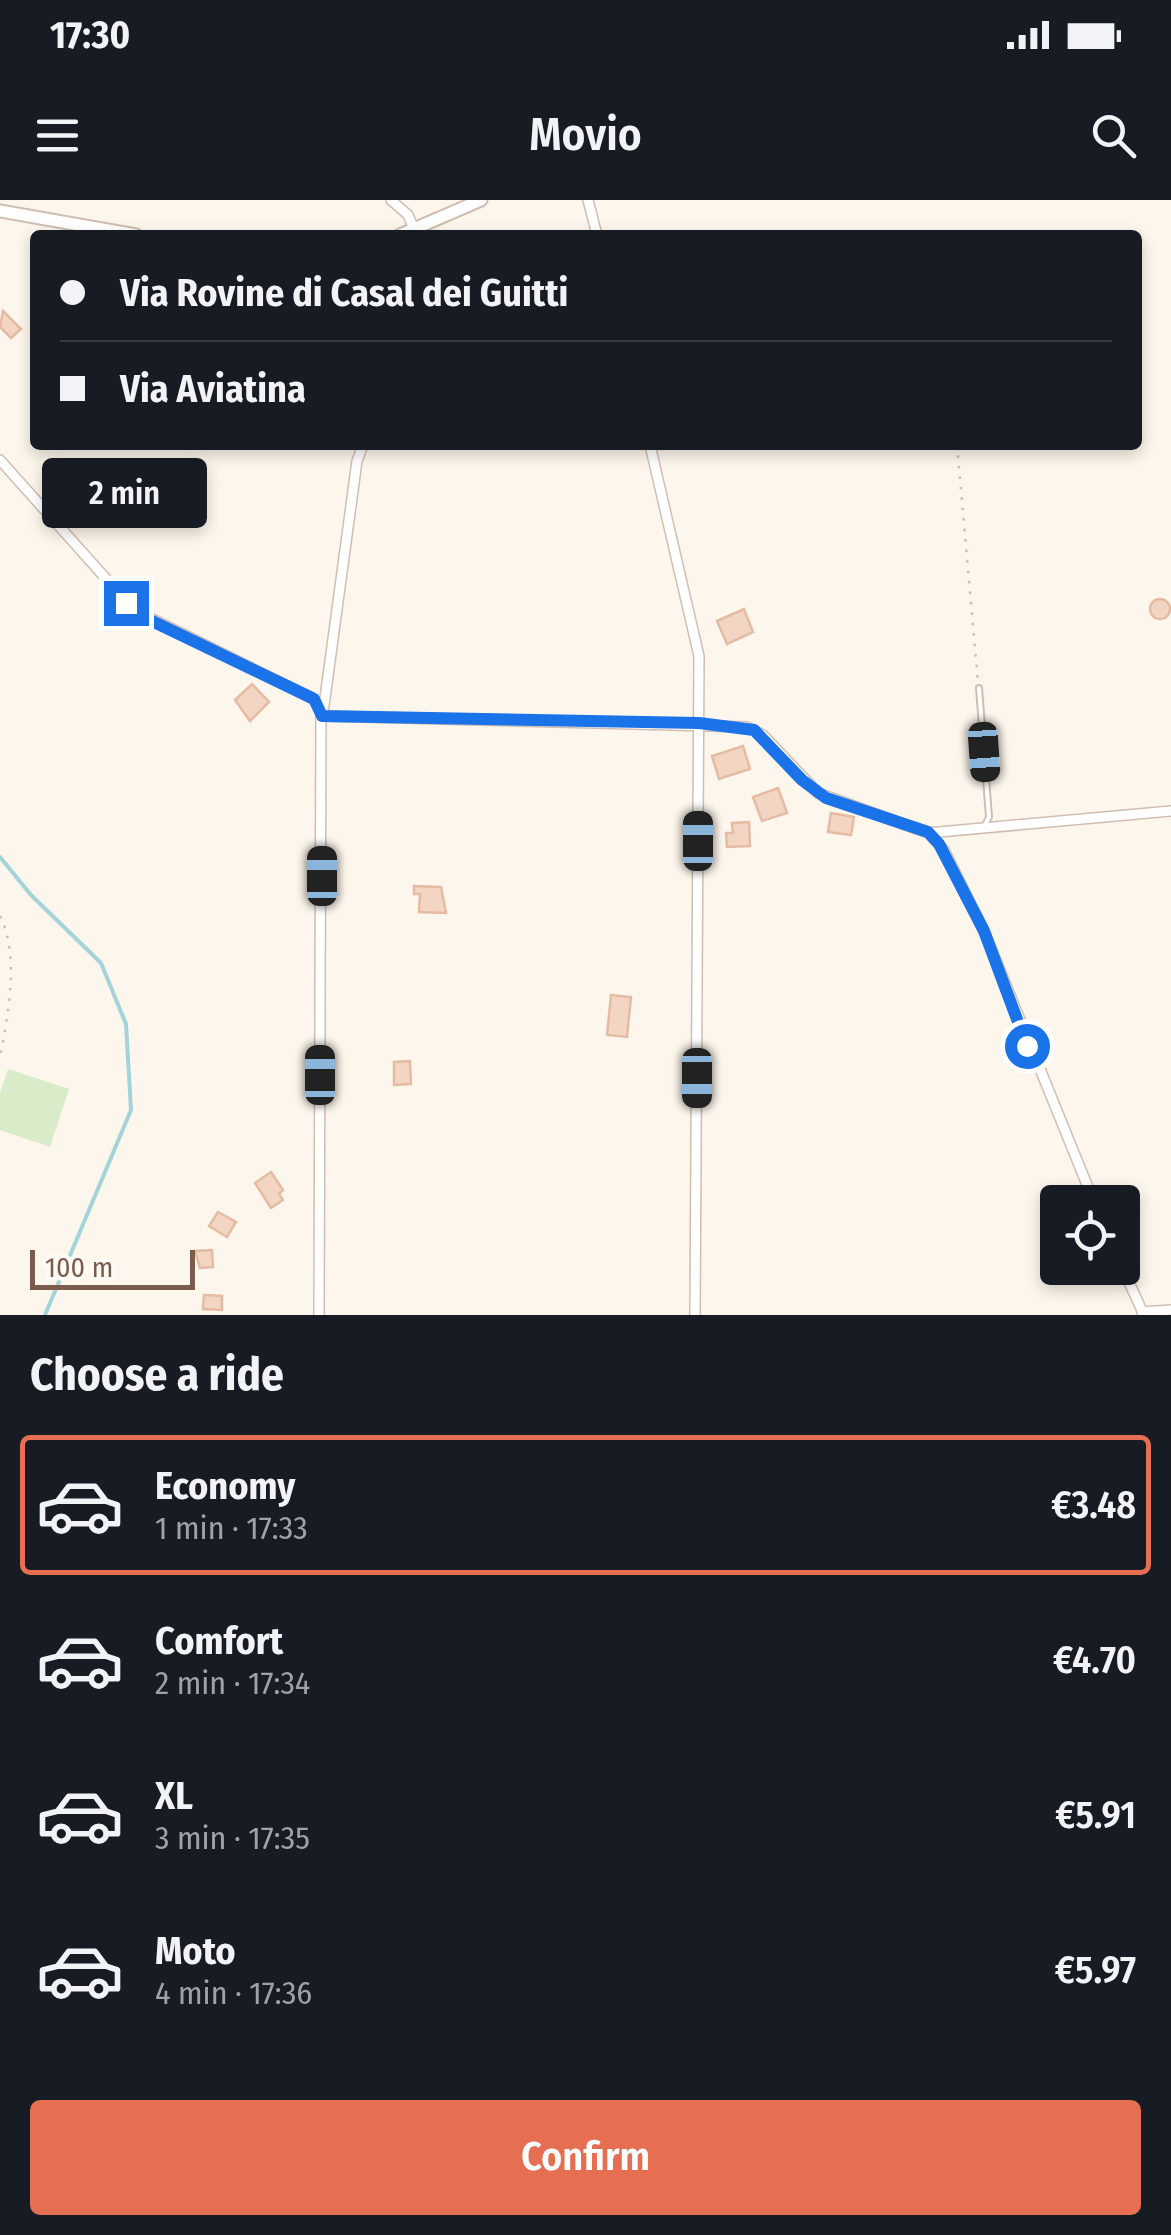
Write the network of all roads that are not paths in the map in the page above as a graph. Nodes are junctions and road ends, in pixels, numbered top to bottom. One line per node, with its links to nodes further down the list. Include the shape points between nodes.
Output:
1 (391, 200): 5 (street)
2 (480, 200): 5 (street)
3 (588, 200): 7 (street)
4 (0, 211): 6 (street)
5 (414, 229)
6 (108, 230)
7 (596, 230)
8 (362, 450): 12 (street)
9 (651, 450): 13 (street, via 696,633)
10 (0, 460): 12 (street, via 134,610 314,699)
11 (979, 688): 15 (lane, via 989,816)
12 (322, 716): 13 (street); 21 (street)
13 (699, 723): 16 (street, via 754,730 826,798); 22 (street)
14 (1171, 811): 15 (street)
15 (984, 827): 16 (street)
16 (928, 832): 17 (street, via 948,857 984,931)
17 (1087, 1185)
18 (1130, 1285): 20 (street)
19 (1171, 1310): 20 (street)
20 (1143, 1313)
21 (319, 1315)
22 (695, 1315)

